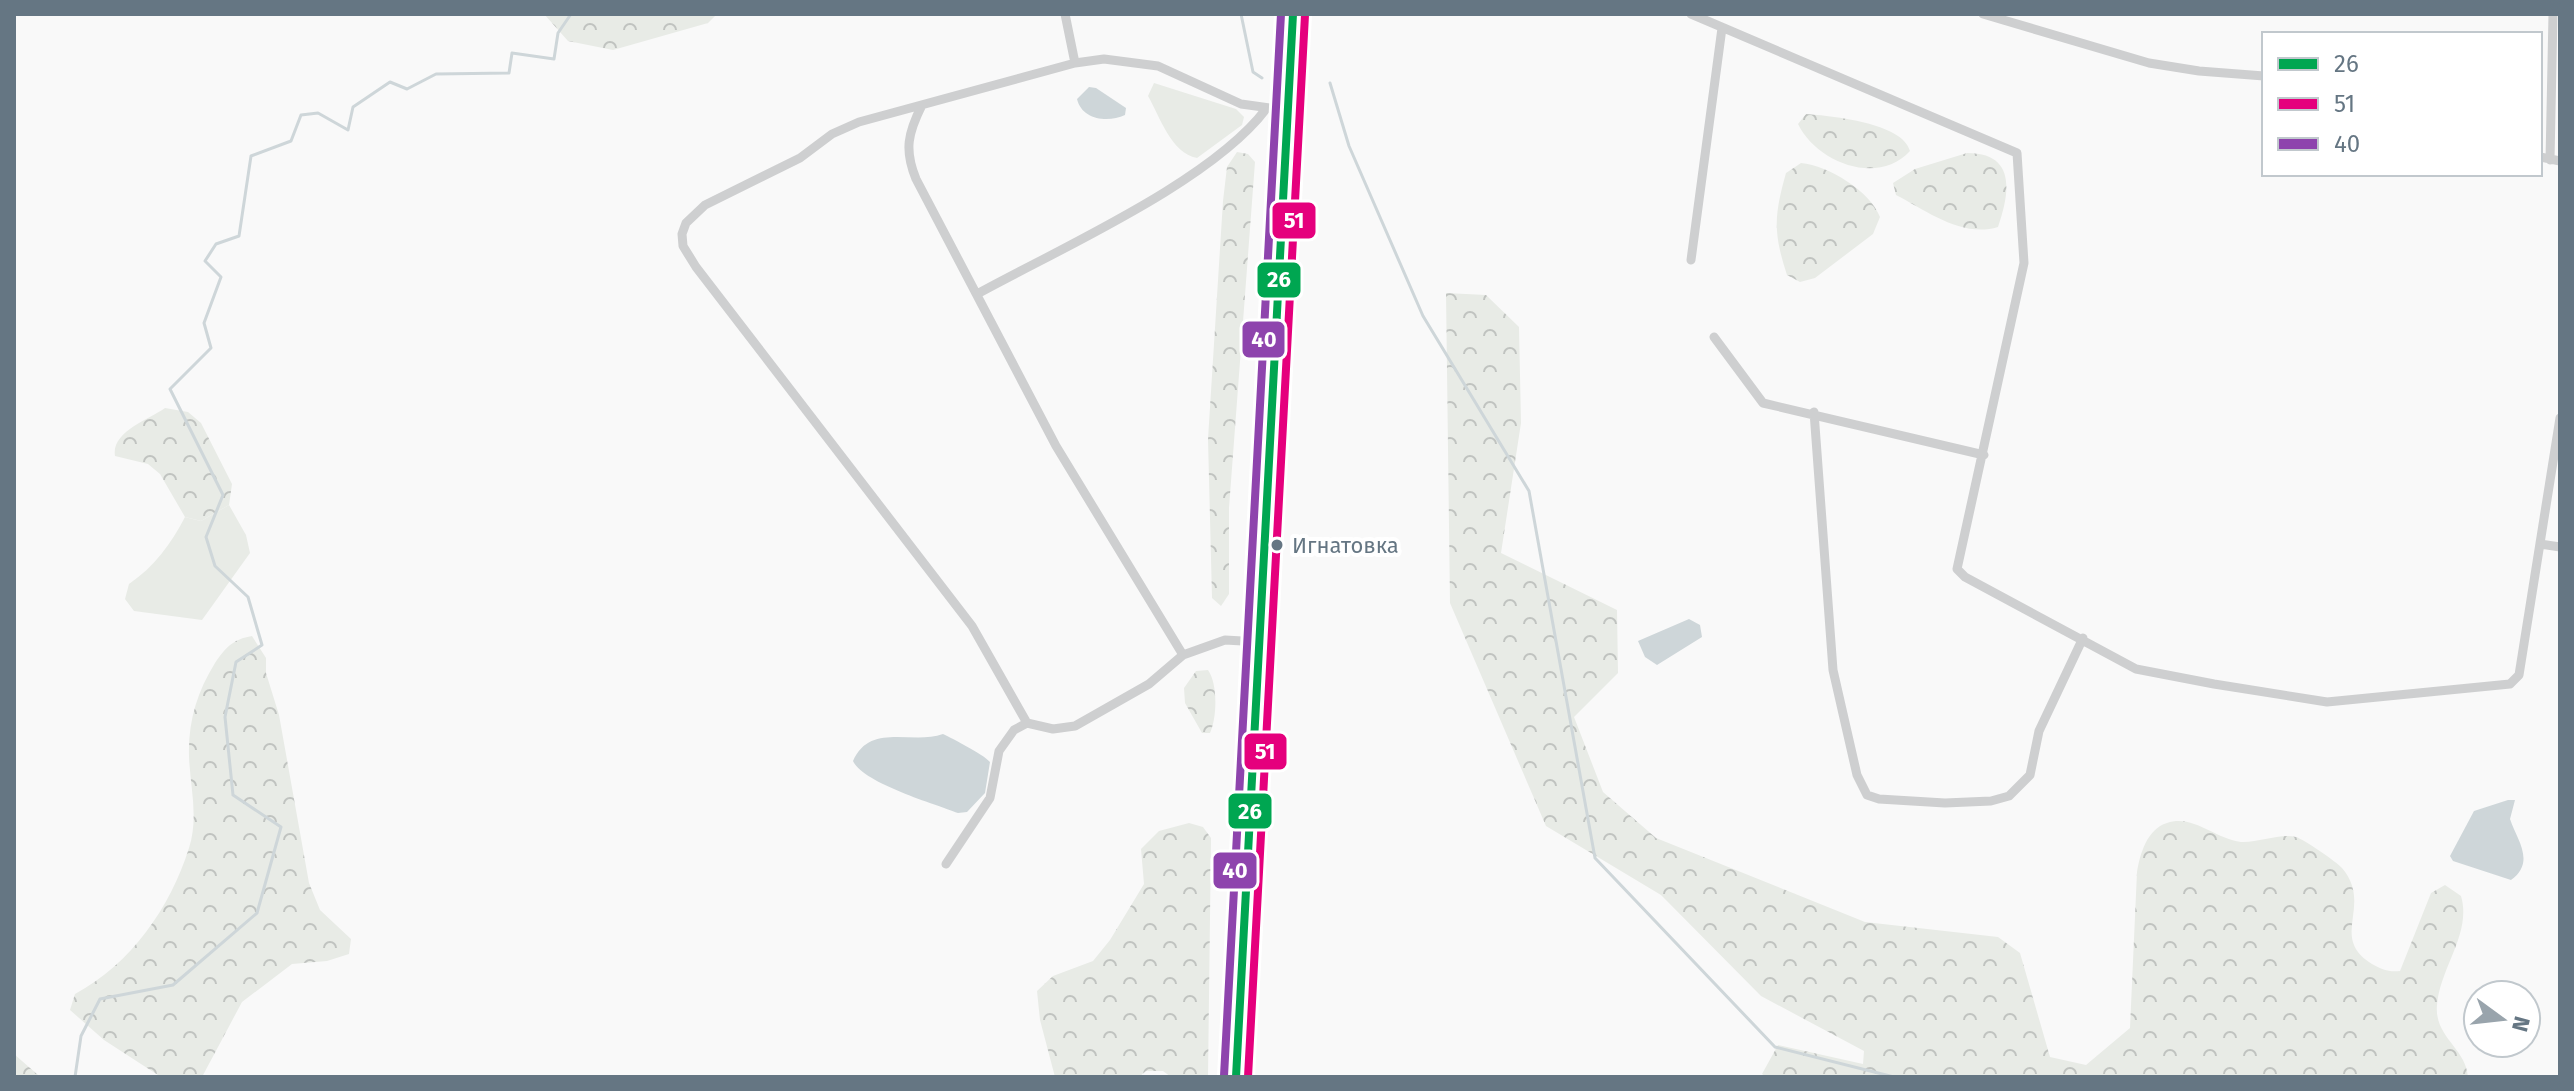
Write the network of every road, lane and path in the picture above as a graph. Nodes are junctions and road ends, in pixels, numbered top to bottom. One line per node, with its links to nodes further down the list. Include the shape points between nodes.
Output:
1 (1065, 14): 7 (street)
2 (1293, 14): 11 (main road)
3 (1691, 14): 6 (street)
4 (1983, 14): 8 (street, via 2149,63)
5 (2553, 14): 12 (street)
6 (1722, 28): 13 (street); 18 (street, via 2017,153 2024,263)
7 (1075, 63): 9 (street); 10 (street, via 1104,59 1158,66 1225,99)
8 (2262, 76)
9 (922, 105): 14 (street, via 907,143 908,159); 24 (street, via 832,134 800,158 705,205 686,223 683,246 972,626)
10 (1266, 109): 11 (street); 14 (street, via 1249,131 1175,185)
11 (1285, 110): 22 (main road)
12 (2550, 159)
13 (1691, 260)
14 (979, 293): 23 (street, via 1056,446)
15 (1714, 337): 16 (street, via 1763,403)
16 (1814, 412): 18 (street); 21 (street, via 1833,670 1857,775 1867,795 1945,803 2009,796 2030,775 2039,731)
17 (2560, 418): 19 (street)
18 (1984, 455): 21 (street, via 1957,569)
19 (2540, 544): 20 (street); 21 (street, via 2519,675 2510,684 2327,702 2136,669)
20 (2560, 547)
21 (2083, 638)
22 (1260, 642): 23 (street, via 1225,640); 26 (main road)
23 (1183, 655): 24 (street, via 1149,684 1075,726 1053,729)
24 (1027, 723): 25 (street, via 1003,741 990,798)
25 (946, 864)
26 (1236, 1077)

